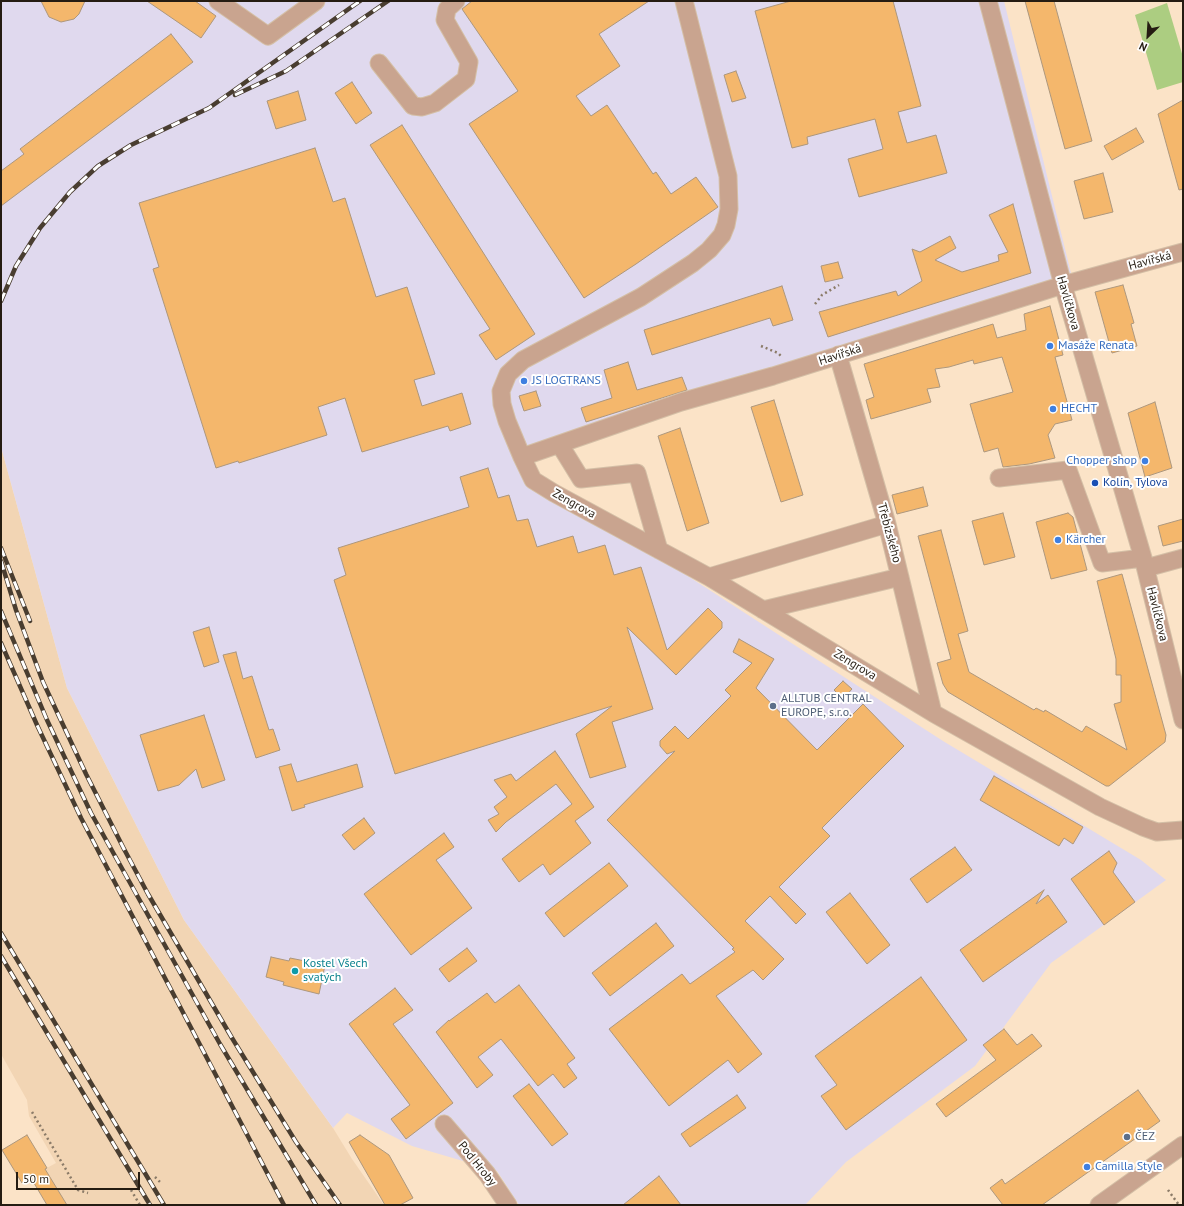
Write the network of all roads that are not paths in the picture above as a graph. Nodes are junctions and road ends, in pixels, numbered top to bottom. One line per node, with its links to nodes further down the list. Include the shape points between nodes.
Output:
1 (218, 1): 2 (street, via 268,36)
2 (316, 1)
3 (456, 1): 6 (street, via 447,9 446,20 469,62 466,79 435,103 422,107 413,106)
4 (684, 1): 11 (street, via 728,176 729,209 726,225 722,235 709,250 693,263 641,296 523,360 508,374 501,391 502,404)
5 (988, 1): 8 (street, Havlíčkova)
6 (379, 63)
7 (1183, 252): 8 (street, Havířská)
8 (1063, 285): 9 (street, Havířská); 16 (street, Havlíčkova)
9 (838, 355): 10 (street, Havířská, via 681,402); 13 (street, Třebízského)
10 (560, 445): 11 (street, Havířská); 14 (street, via 582,479 637,473)
11 (522, 457): 14 (street, Zengrova, via 533,480)
12 (999, 478): 16 (street, via 1068,470 1102,563)
13 (887, 524): 17 (street); 18 (street, Třebízského)
14 (659, 550): 17 (street, Zengrova)
15 (1183, 558): 16 (street)
16 (1144, 563): 21 (street, Havlíčkova)
17 (709, 577): 19 (street, Zengrova)
18 (900, 577): 19 (street); 20 (street, Třebízského)
19 (763, 610): 20 (street, Zengrova)
20 (933, 712): 22 (street, Zengrova, via 1116,816 1157,832)
21 (1183, 720)
22 (1183, 830)
23 (444, 1124): 25 (street, Pod Hroby, via 487,1174)
24 (1182, 1147): 26 (street)
25 (508, 1205)
26 (1099, 1205)

